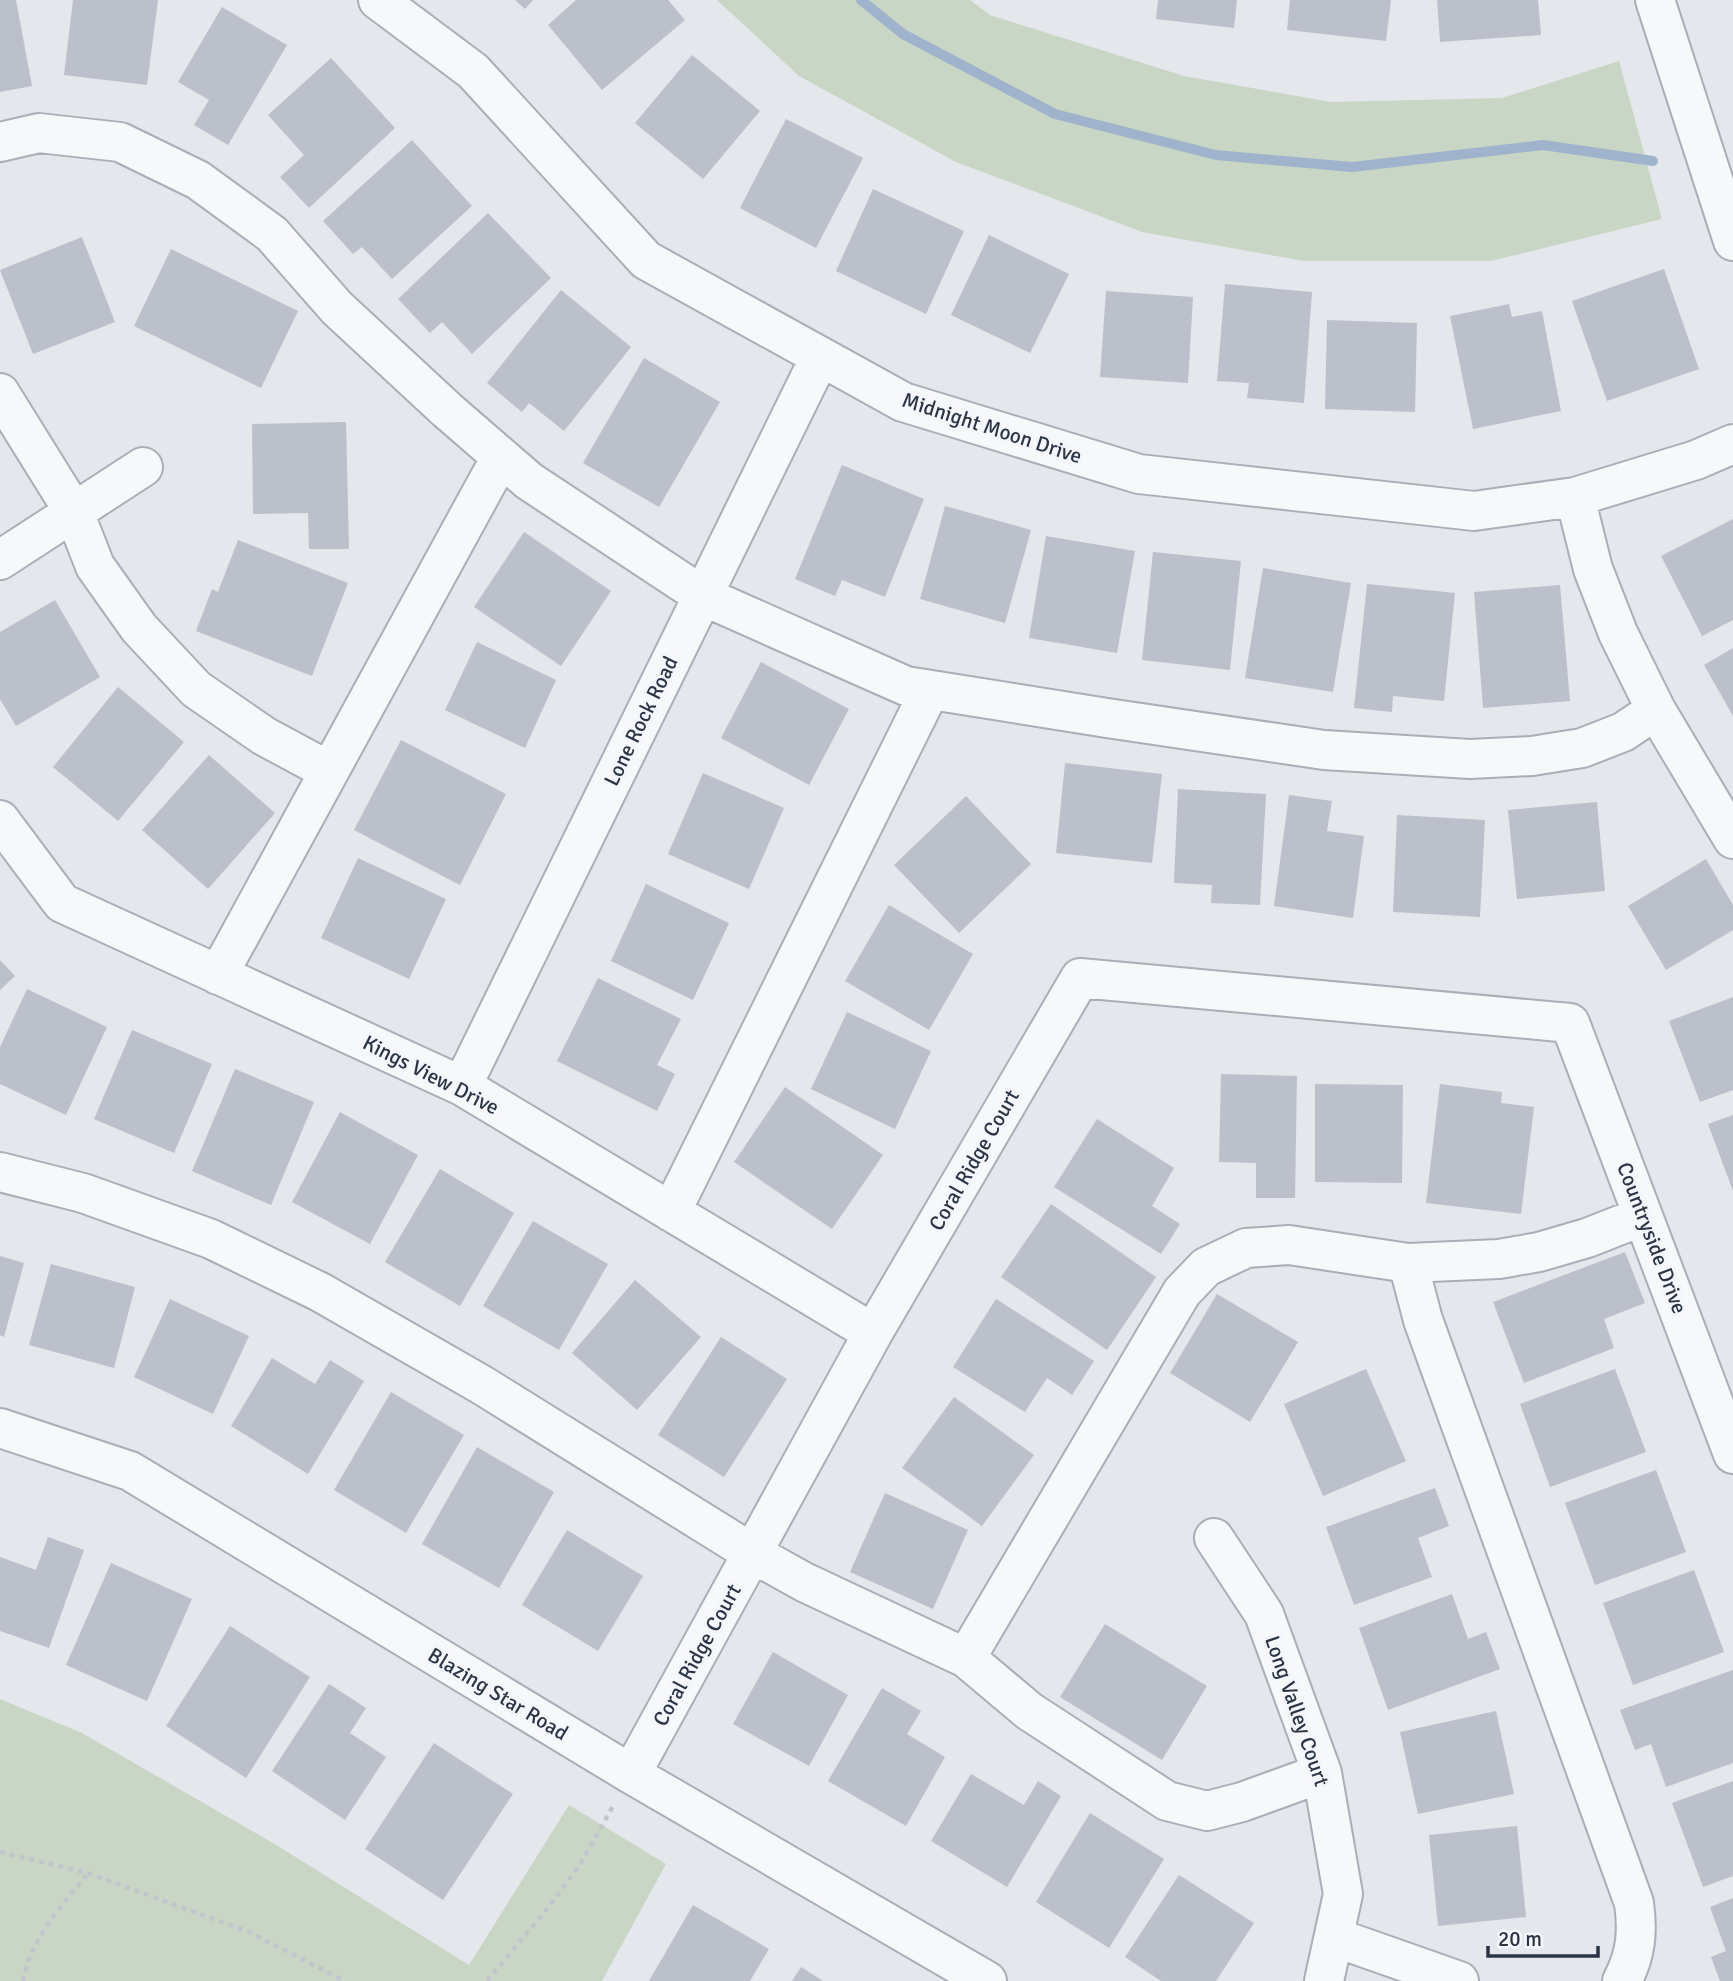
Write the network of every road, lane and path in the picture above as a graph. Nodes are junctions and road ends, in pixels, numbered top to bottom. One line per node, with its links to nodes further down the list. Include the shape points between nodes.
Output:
1 (378, 0): 5 (street, Midnight Moon Drive, via 473,71 646,260)
2 (1655, 0): 4 (street)
3 (0, 142): 8 (street, via 39,133 120,142 198,180 272,234 337,308)
4 (1733, 241)
5 (820, 356): 10 (street, Midnight Moon Drive, via 903,402 1139,474 1474,511); 13 (street, Lone Rock Road)
6 (0, 393): 11 (street)
7 (1733, 443): 10 (street, Midnight Moon Drive, via 1696,460)
8 (501, 457): 13 (street, via 529,481); 16 (street)
9 (143, 467): 11 (street)
10 (1575, 497): 15 (street, via 1593,569)
11 (74, 512): 12 (street); 16 (street, via 95,566 139,628 196,689 264,736)
12 (0, 560)
13 (703, 596): 14 (street, via 906,686); 21 (street, Lone Rock Road)
14 (930, 690): 15 (street, via 1324,750 1470,759 1582,748 1623,732); 23 (street)
15 (1656, 710): 18 (street)
16 (329, 771): 19 (street)
17 (0, 820): 19 (street, Kings View Drive, via 61,903)
18 (1733, 839)
19 (218, 975): 21 (street, Kings View Drive)
20 (1570, 1023): 24 (street, Countryside Drive); 26 (street, Coral Ridge Court, via 1080,978)
21 (462, 1086): 23 (street, Kings View Drive)
22 (0, 1171): 30 (street, via 83,1193 211,1239 320,1292 482,1385)
23 (671, 1212): 26 (street, Kings View Drive)
24 (1643, 1216): 25 (street, via 1539,1252 1499,1259); 28 (street, Countryside Drive)
25 (1408, 1263): 31 (street, via 1289,1245 1246,1248 1206,1267 1182,1292); 43 (street, via 1423,1320 1634,1903 1638,1930 1632,1963)
26 (873, 1333): 30 (street, Coral Ridge Court)
27 (0, 1428): 33 (street, Blazing Star Road, via 130,1471)
28 (1733, 1454)
29 (1214, 1538): 32 (street, Long Valley Court, via 1264,1614)
30 (752, 1553): 31 (street); 33 (street, Coral Ridge Court)
31 (966, 1658): 32 (street, via 1029,1712 1167,1801 1207,1811)
32 (1322, 1773): 36 (street, Long Valley Court, via 1343,1894)
33 (631, 1774): 39 (path, via 581,1863); 40 (street, Blazing Star Road)
34 (0, 1852): 35 (path)
35 (88, 1873): 37 (path, via 50,1920 26,1962); 38 (path, via 249,1932)
36 (1334, 1937): 41 (street, Long Valley Court); 42 (street)
37 (23, 1981)
38 (345, 1981)
39 (487, 1981)
40 (987, 1981)
41 (1324, 1981)
42 (1459, 1981)
43 (1622, 1981)

